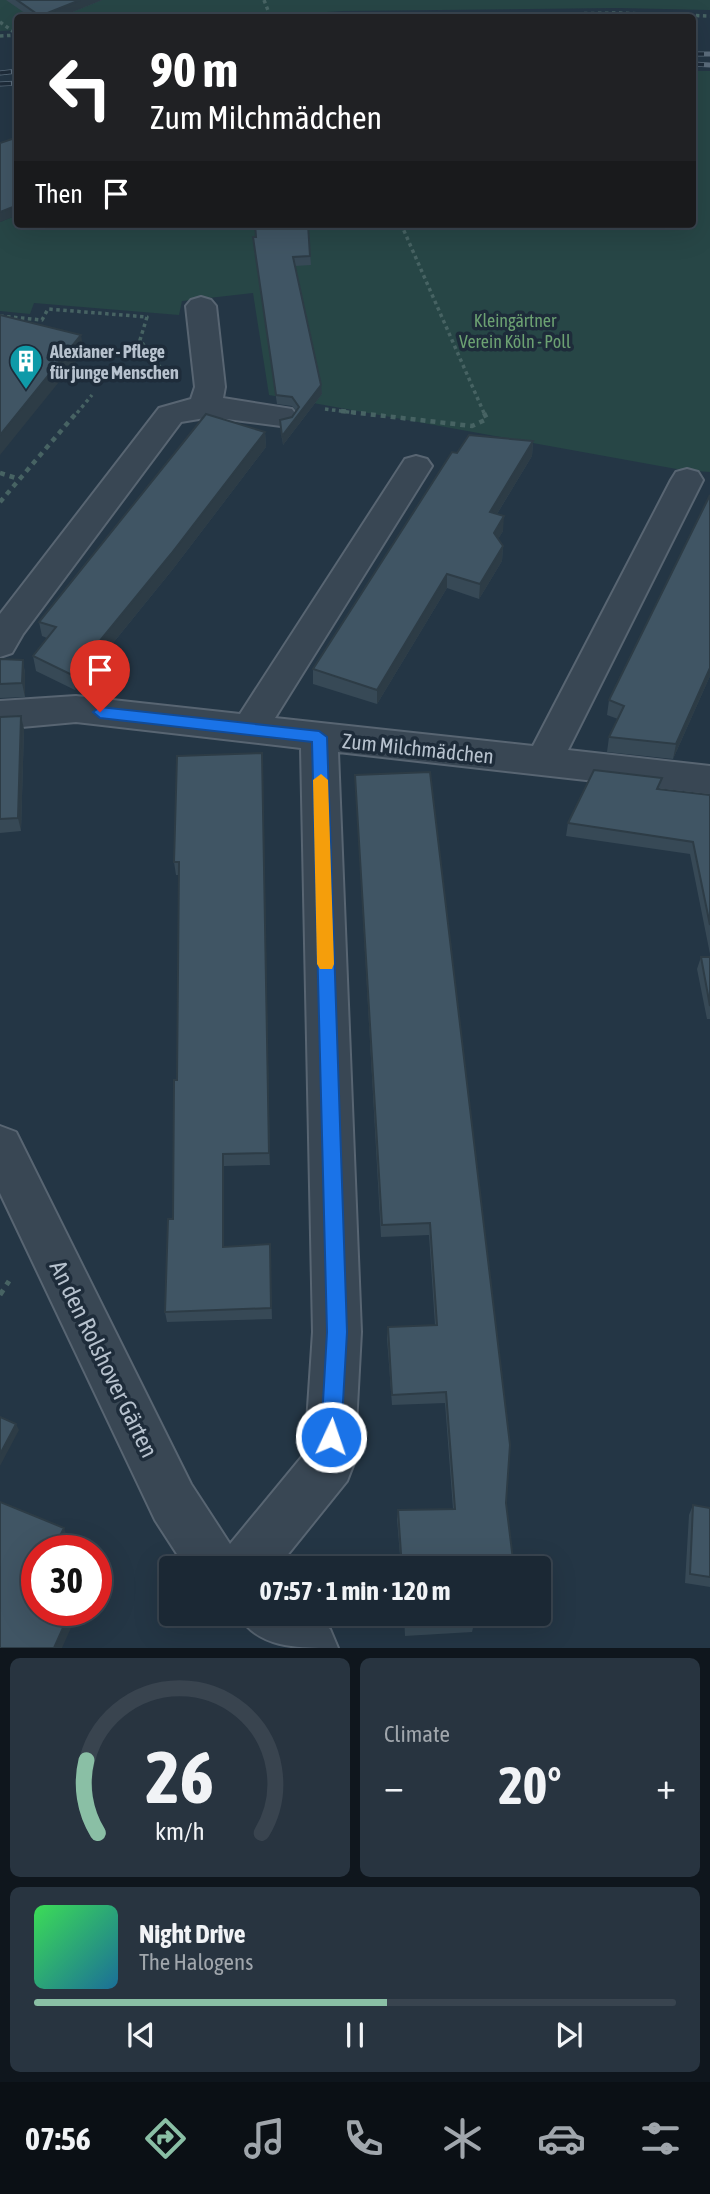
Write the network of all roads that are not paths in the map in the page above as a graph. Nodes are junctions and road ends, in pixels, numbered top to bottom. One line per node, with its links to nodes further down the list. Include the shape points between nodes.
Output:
1 (201, 306): 2 (street, via 210,387)
2 (205, 405): 3 (street); 6 (street, via 170,415)
3 (281, 416)
4 (416, 466): 8 (street)
5 (687, 480): 10 (street)
6 (0, 644)
7 (0, 715): 8 (street, Zum Milchmädchen, via 76,709)
8 (249, 729): 9 (street, Zum Milchmädchen)
9 (319, 737): 10 (street, Zum Milchmädchen); 14 (street, via 337,1332 329,1463)
10 (543, 762): 11 (street, Zum Milchmädchen)
11 (710, 780)
12 (0, 1146): 13 (street, An den Rolshover Gärten, via 173,1502)
13 (208, 1556)
14 (254, 1556)
15 (281, 1626): 16 (street)
16 (311, 1648)

